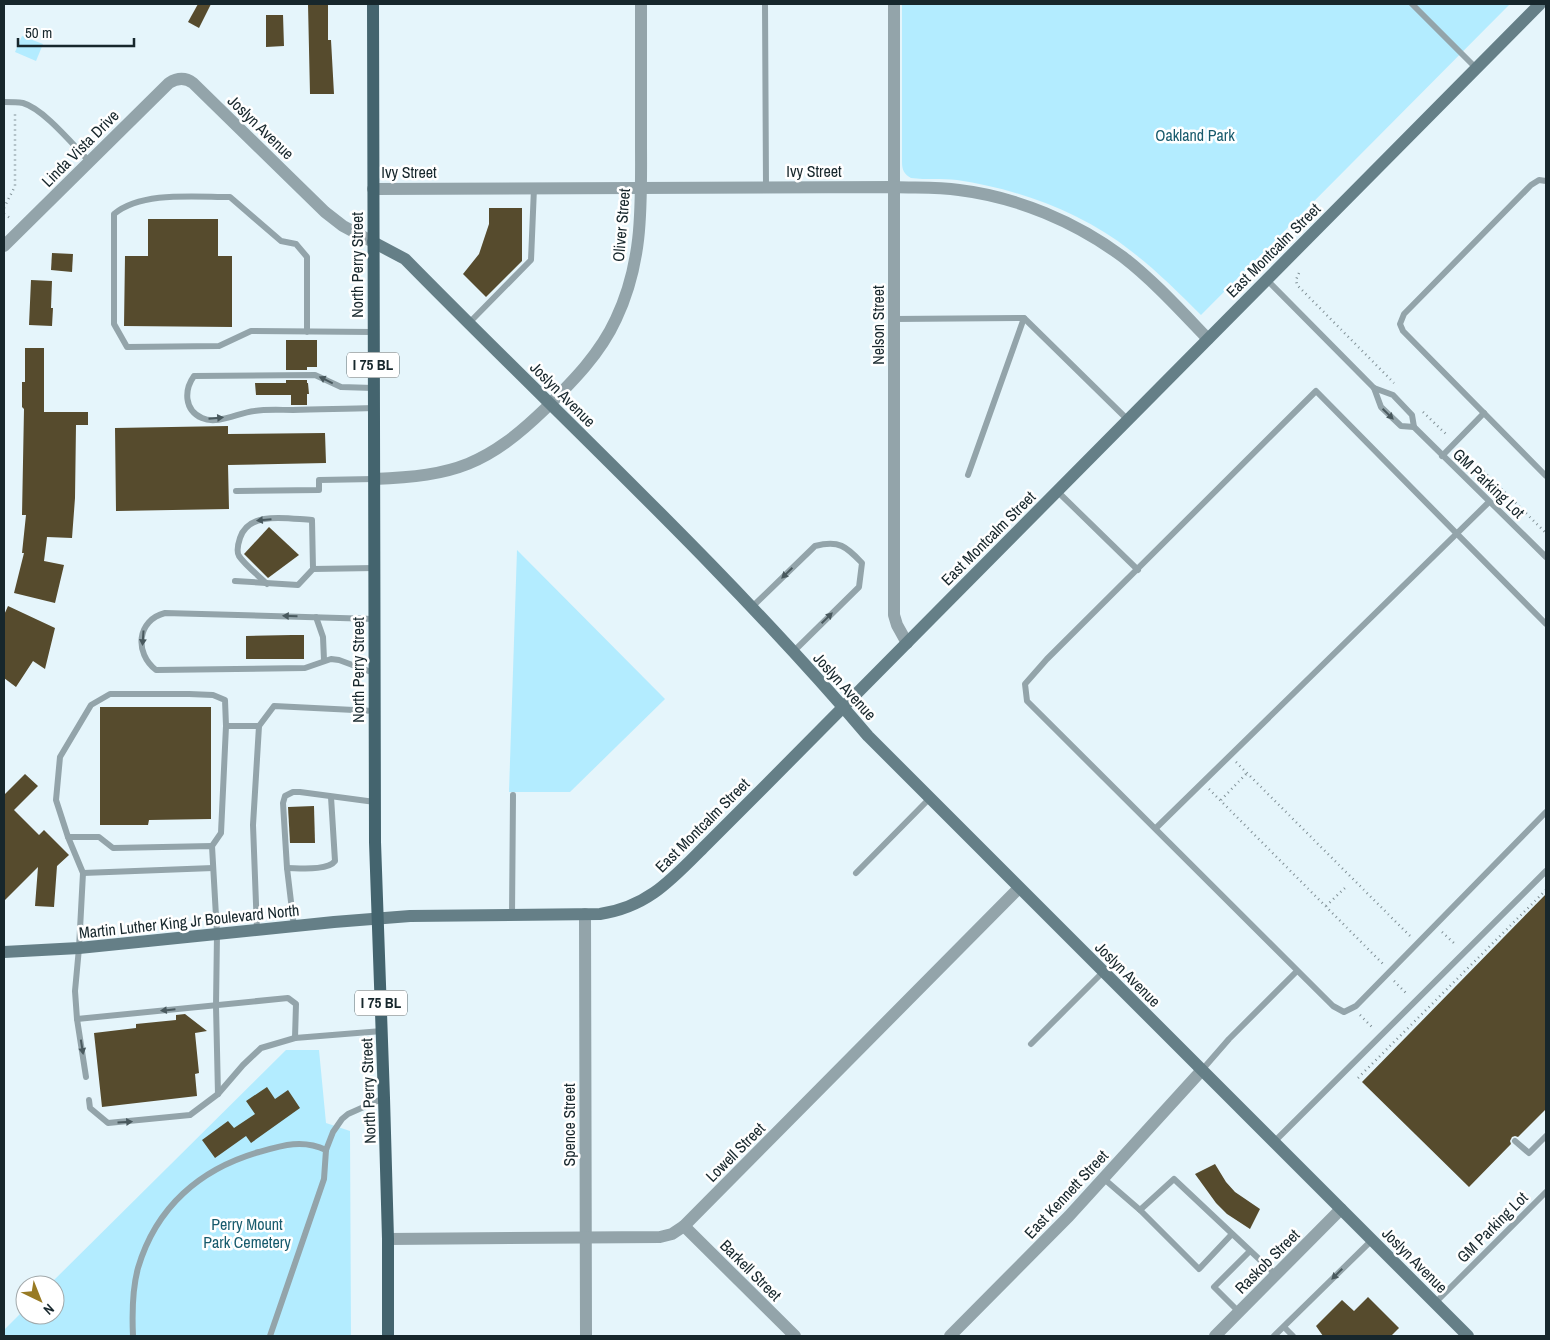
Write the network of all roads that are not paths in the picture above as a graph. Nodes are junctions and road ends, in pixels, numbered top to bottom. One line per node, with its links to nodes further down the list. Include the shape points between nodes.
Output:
1 (372, 4): 16 (main road, North Perry Street / I 75 BL)
2 (641, 4): 15 (street, Oliver Street)
3 (765, 4): 12 (lane)
4 (894, 4): 13 (street, Nelson Street)
5 (1412, 4): 7 (lane)
6 (1540, 4): 7 (main road, East Montcalm Street)
7 (1476, 68): 19 (main road, East Montcalm Street)
8 (182, 78): 10 (street, Linda Vista Drive, via 169,83); 18 (street, Joslyn Avenue, via 193,83 325,212)
9 (4, 102): 10 (lane, via 22,102 33,107)
10 (90, 162): 17 (street, Linda Vista Drive)
11 (1546, 181): 30 (lane, via 1539,180 1531,185 1404,314 1400,324 1403,331)
12 (766, 187): 13 (street, Ivy Street); 15 (street, Ivy Street)
13 (894, 187): 21 (street, Nelson Street); 25 (street, Ivy Street, via 983,194 1027,206 1069,225 1131,264)
14 (534, 188): 15 (street, Ivy Street); 16 (street, Ivy Street); 22 (lane, via 532,260)
15 (641, 188): 28 (street, Oliver Street, via 638,248 623,304 596,354)
16 (373, 189): 18 (main road, North Perry Street / I 75 BL)
17 (6, 240)
18 (373, 242): 22 (main road, Joslyn Avenue, via 405,259); 24 (main road, North Perry Street / I 75 BL)
19 (1266, 280): 25 (main road, East Montcalm Street); 27 (lane, GM Parking Lot)
20 (1024, 318): 21 (lane); 31 (lane); 34 (lane)
21 (894, 319): 51 (street, Nelson Street, via 894,615)
22 (468, 323): 28 (main road, Joslyn Avenue)
23 (307, 332): 23 (lane, via 251,331 219,346 127,347 114,324 114,214 122,207 149,198 230,197 281,241 296,244 307,257); 24 (lane)
24 (373, 332): 26 (main road, North Perry Street / I 75 BL)
25 (1208, 339): 31 (main road, East Montcalm Street)
26 (373, 388): 29 (main road, North Perry Street / I 75 BL); 29 (lane, one-way to 29, via 340,387 308,374 194,376 187,394 188,404 195,414 203,419 216,420 254,411)
27 (1374, 388): 32 (lane, GM Parking Lot, via 1393,396 1412,415); 32 (lane, GM Parking Lot, one-way to 32, via 1381,407 1400,426)
28 (550, 404): 36 (street, Oliver Street, via 507,443 469,464 430,475); 47 (main road, Joslyn Avenue)
29 (373, 408): 36 (main road, North Perry Street / I 75 BL)
30 (1484, 413): 33 (lane); 35 (lane)
31 (1128, 420): 38 (main road, East Montcalm Street)
32 (1414, 428): 33 (lane, GM Parking Lot)
33 (1442, 456): 39 (lane, GM Parking Lot)
34 (968, 475)
35 (1546, 476)
36 (374, 479): 37 (lane, via 319,480 319,490); 42 (main road, North Perry Street / I 75 BL)
37 (236, 491)
38 (1057, 491): 44 (lane); 51 (main road, East Montcalm Street)
39 (1489, 502): 40 (lane); 41 (lane, GM Parking Lot)
40 (1456, 534): 44 (lane, via 1316,391); 50 (lane); 64 (lane)
41 (1546, 558)
42 (374, 568): 43 (lane); 49 (main road, North Perry Street / I 75 BL)
43 (313, 569): 46 (lane, via 298,585); 46 (lane, one-way to 46, via 312,520 259,519 242,532 237,547 239,556)
44 (1138, 570): 64 (lane, via 1025,684 1027,701)
45 (235, 581): 46 (lane)
46 (267, 584)
47 (751, 608): 52 (main road, Joslyn Avenue); 52 (lane, one-way to 47, via 859,587 862,563 846,547 829,542 815,546)
48 (316, 617): 49 (lane); 53 (lane, via 323,637); 53 (lane, one-way to 53, via 155,615 142,633 143,655 156,670 165,671 305,668)
49 (374, 619): 54 (main road, North Perry Street / I 75 BL)
50 (1546, 624)
51 (907, 643): 55 (main road, East Montcalm Street)
52 (793, 652): 55 (main road, Joslyn Avenue)
53 (324, 660): 54 (lane, via 338,660)
54 (374, 673): 56 (main road, North Perry Street / I 75 BL)
55 (843, 707): 61 (main road, Joslyn Avenue); 73 (main road, East Montcalm Street, via 660,889 628,908)
56 (374, 711): 58 (lane, via 274,706); 62 (main road, North Perry Street / I 75 BL)
57 (226, 726): 58 (lane); 65 (lane, via 225,700 213,695 110,694 91,705 60,757 56,800); 66 (lane, via 221,833)
58 (259, 726): 77 (lane, via 252,825)
59 (513, 795): 74 (lane)
60 (331, 796): 62 (lane); 68 (lane, via 335,860 332,865); 68 (lane, via 293,792 285,796)
61 (930, 798): 71 (lane); 72 (main road, Joslyn Avenue)
62 (375, 802): 75 (main road, North Perry Street / I 75 BL)
63 (1546, 812): 82 (lane, via 1356,1006 1344,1012 1333,1006)
64 (1156, 828): 82 (lane)
65 (68, 837): 66 (lane, via 99,838 113,848); 70 (lane)
66 (212, 846): 67 (lane)
67 (213, 868): 70 (lane); 78 (lane)
68 (287, 868): 76 (lane)
69 (1546, 871): 95 (lane)
70 (83, 873): 79 (lane)
71 (856, 873)
72 (1019, 888): 81 (main road, Joslyn Avenue); 101 (street, Lowell Street)
73 (584, 914): 74 (main road, East Montcalm Street); 103 (street, Spence Street)
74 (512, 915): 75 (main road, East Montcalm Street)
75 (378, 918): 76 (main road, Martin Luther King Jr Boulevard North); 85 (main road, North Perry Street / I 75 BL)
76 (294, 927): 77 (main road, Martin Luther King Jr Boulevard North)
77 (257, 930): 78 (main road, Martin Luther King Jr Boulevard North)
78 (217, 934): 79 (main road, Martin Luther King Jr Boulevard North); 83 (lane)
79 (79, 948): 80 (main road, Martin Luther King Jr Boulevard North); 84 (lane, via 75,991)
80 (4, 952)
81 (1103, 972): 87 (lane); 88 (main road, Joslyn Avenue)
82 (1297, 972): 88 (lane)
83 (216, 1006): 84 (lane, one-way to 84); 86 (lane, via 288,998 296,1004); 90 (lane)
84 (77, 1018): 89 (lane, one-way to 89)
85 (382, 1031): 86 (lane); 91 (main road, North Perry Street / I 75 BL)
86 (295, 1038): 90 (lane, via 260,1048)
87 (1031, 1044)
88 (1202, 1070): 95 (main road, Joslyn Avenue); 97 (street, East Kennett Street)
89 (86, 1077)
90 (218, 1094): 92 (lane, one-way to 90, via 90,1108 108,1123 190,1115)
91 (384, 1098): 96 (lane, via 342,1119); 104 (main road, North Perry Street / I 75 BL)
92 (89, 1100)
93 (1546, 1136): 94 (lane, via 1529,1153)
94 (1515, 1141)
95 (1274, 1142): 99 (main road, Joslyn Avenue)
96 (326, 1150): 111 (lane, via 306,1143 282,1145 216,1168 188,1188 162,1218 138,1268 134,1288); 112 (lane, via 324,1179)
97 (1102, 1178): 100 (lane); 116 (street, East Kennett Street, via 1069,1216)
98 (1546, 1192): 108 (lane, GM Parking Lot)
99 (1341, 1209): 105 (main road, Joslyn Avenue); 107 (street, Raskob Street)
100 (1140, 1210): 102 (lane, via 1174,1179); 102 (lane, via 1199,1269)
101 (684, 1226): 103 (street, Lowell Street, via 660,1237); 115 (street, Barkell Street)
102 (1232, 1234): 106 (lane)
103 (586, 1238): 104 (street, Lowell Street); 114 (street, Spence Street)
104 (388, 1240): 113 (main road, North Perry Street / I 75 BL)
105 (1372, 1240): 108 (main road, Joslyn Avenue); 110 (lane, one-way to 110)
106 (1250, 1251): 107 (lane); 109 (lane, via 1214,1287)
107 (1276, 1275): 109 (street, Raskob Street)
108 (1435, 1303): 120 (main road, Joslyn Avenue)
109 (1239, 1312): 117 (street, Raskob Street)
110 (1284, 1327): 118 (lane); 119 (lane)
111 (133, 1336)
112 (270, 1336)
113 (388, 1336)
114 (586, 1336)
115 (795, 1336)
116 (950, 1336)
117 (1215, 1336)
118 (1274, 1336)
119 (1293, 1336)
120 (1468, 1336)

